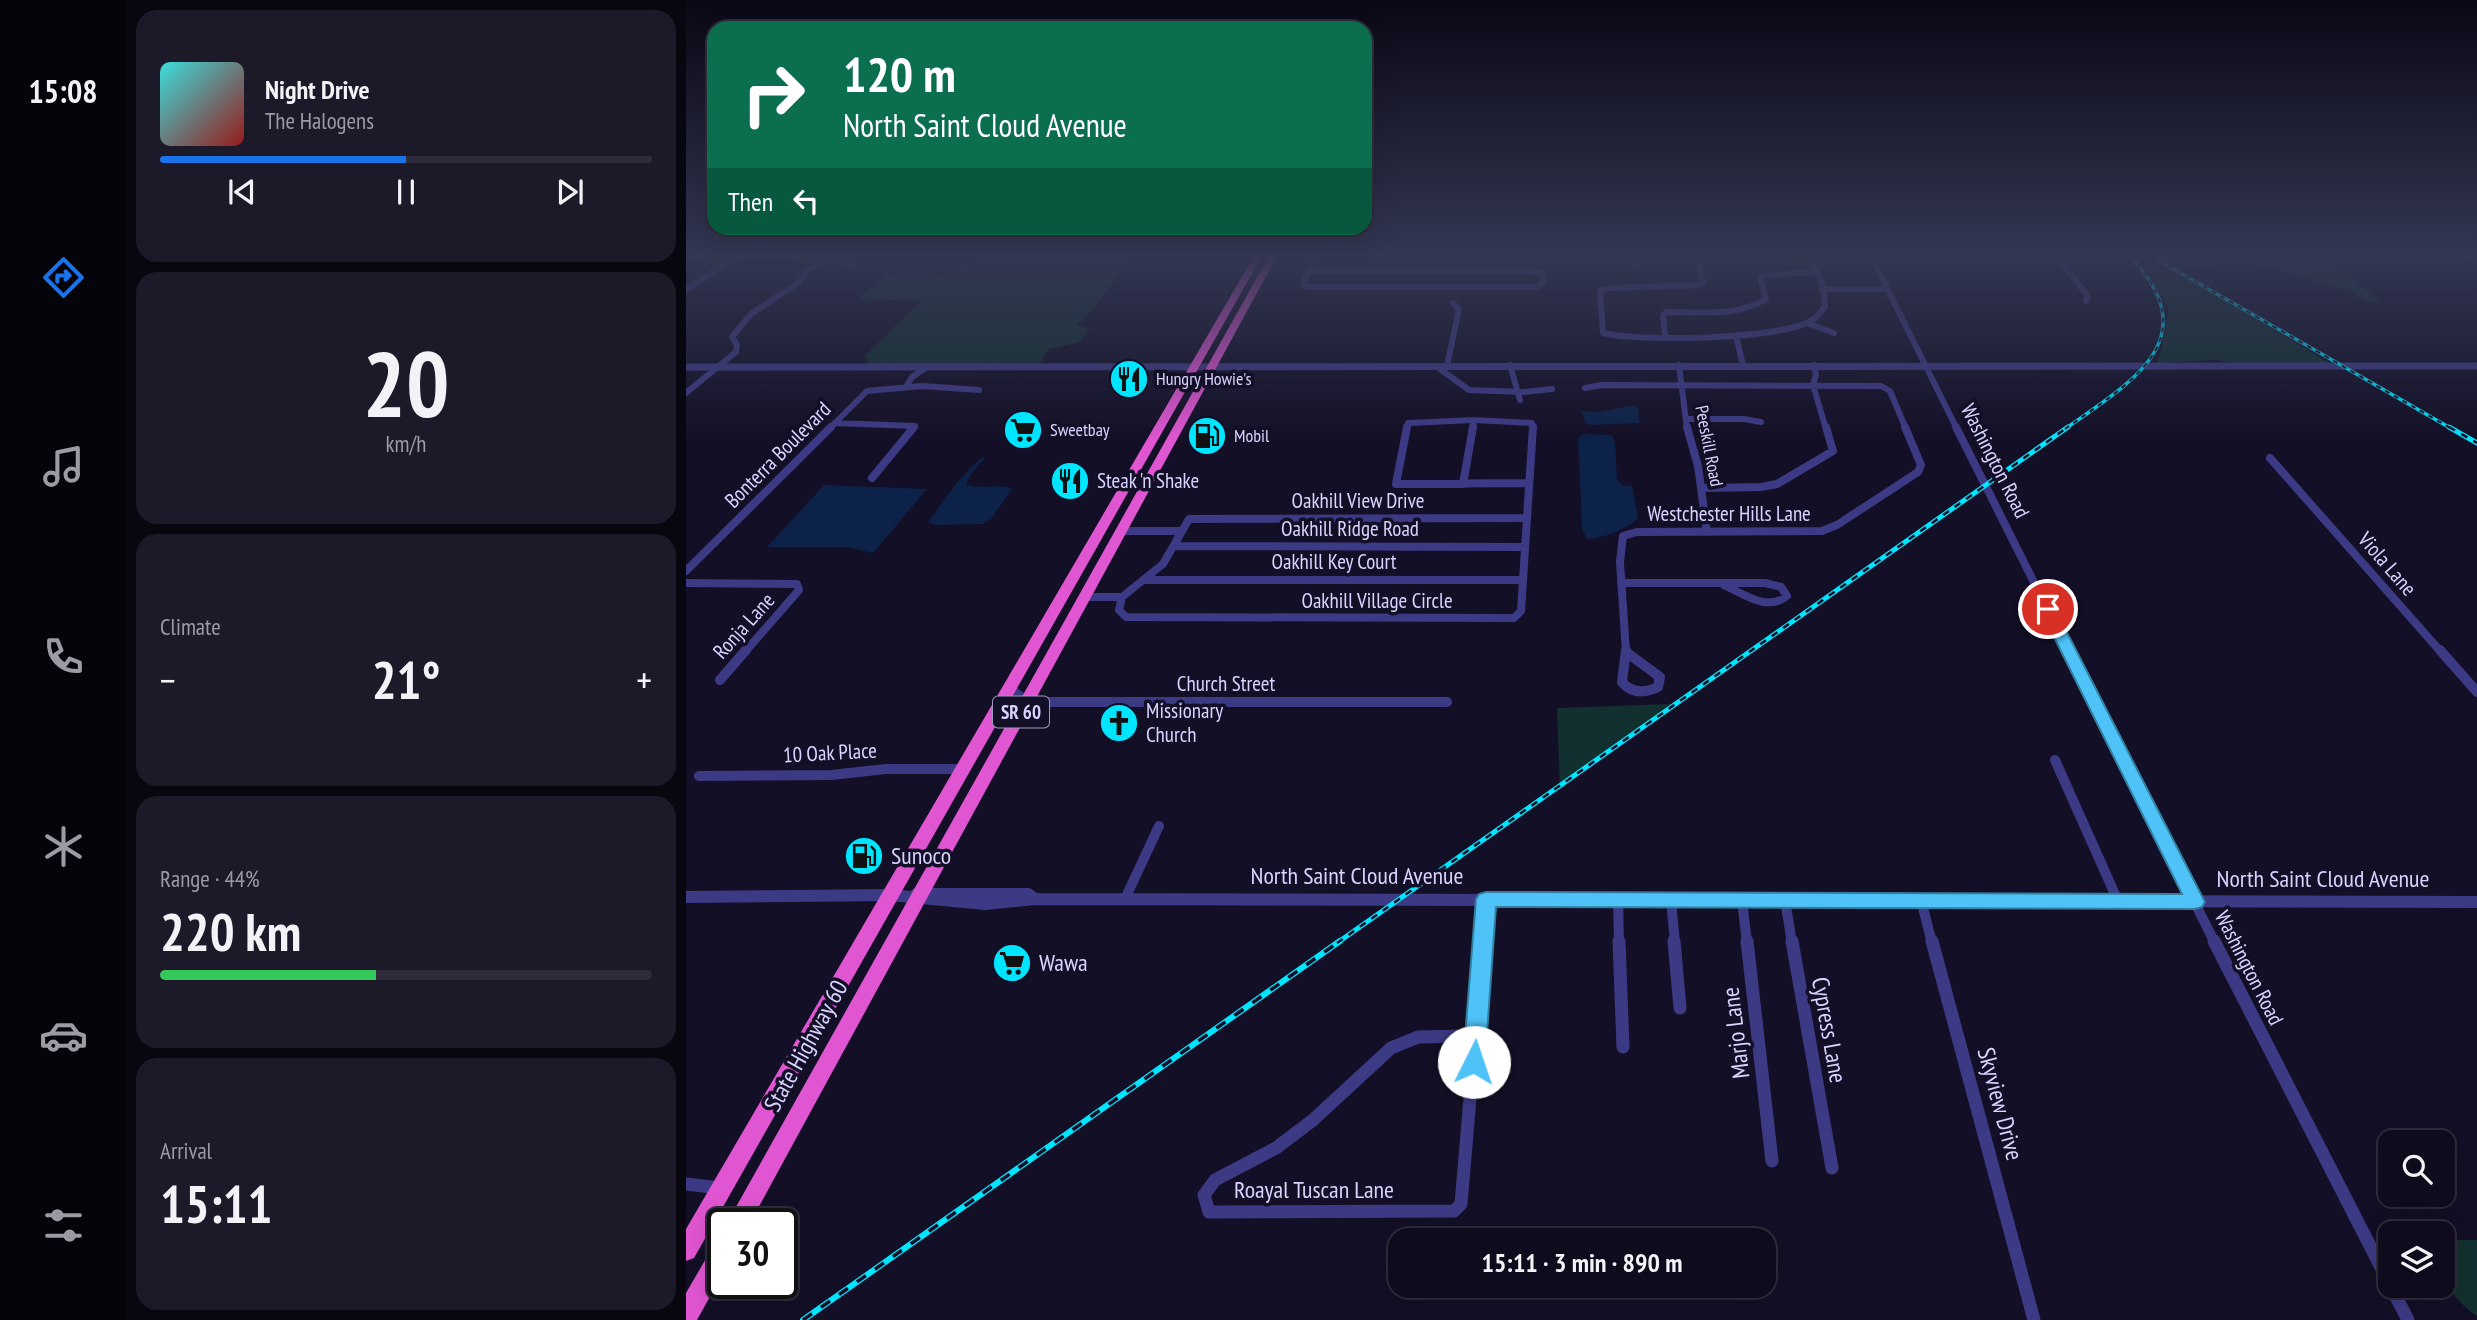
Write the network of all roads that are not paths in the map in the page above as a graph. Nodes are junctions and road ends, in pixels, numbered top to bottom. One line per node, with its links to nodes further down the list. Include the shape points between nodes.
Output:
1 (748, 318): 23 (street, via 732,337 736,352)
2 (1223, 318): 13 (highway, SR 60)
3 (1239, 318): 19 (highway, SR 60)
4 (1457, 318): 20 (street)
5 (1602, 318): 11 (street, via 1603,333)
6 (1663, 318): 11 (street)
7 (1813, 318): 9 (street)
8 (1902, 318): 18 (street, Washington Road)
9 (1807, 323): 10 (street); 12 (street)
10 (1834, 333)
11 (1665, 335): 12 (street)
12 (1736, 336): 16 (street)
13 (1195, 365): 19 (street); 24 (street); 39 (highway, SR 60)
14 (1510, 365): 15 (street); 20 (street); 31 (street)
15 (1679, 365): 16 (street); 26 (street, Peeskill Road)
16 (1743, 365): 17 (street)
17 (1810, 365): 18 (street); 25 (street)
18 (1926, 365): 21 (street); 81 (street, Washington Road)
19 (1213, 366): 20 (street); 46 (highway, SR 60)
20 (1444, 366): 31 (street, via 1440,369 1467,389)
21 (2477, 366)
22 (686, 367): 23 (street)
23 (721, 367): 24 (street); 32 (street)
24 (924, 367): 27 (street); 27 (street)
25 (1813, 381): 26 (street, Westchester Hills Lane); 43 (street, via 1833,451 1777,484); 48 (street, Westchester Hills Lane, via 1889,389 1920,469 1822,531)
26 (1681, 385): 28 (street, Westchester Hills Lane); 34 (street, Peeskill Road)
27 (906, 387): 30 (street, Bonterra Boulevard); 37 (street, Bonterra Boulevard, via 867,391)
28 (1585, 388)
29 (1552, 389): 31 (street)
30 (979, 390)
31 (1518, 391): 33 (street)
32 (686, 393)
33 (1520, 400)
34 (1687, 419): 36 (street); 43 (street, Peeskill Road)
35 (1474, 420): 41 (street, Oakhill Village Circle, via 1532,423); 42 (street); 42 (street, Oakhill Village Circle, via 1408,423 1396,484)
36 (1761, 422)
37 (835, 423): 40 (street, via 915,426); 51 (street, Bonterra Boulevard)
38 (2270, 458): 63 (street, Viola Lane)
39 (1140, 461): 45 (highway, SR 60); 46 (highway, via 1140,477 1114,523)
40 (872, 478)
41 (1529, 483): 42 (street, Oakhill Village Circle); 44 (street, Oakhill Village Circle)
42 (1463, 484)
43 (1701, 488): 48 (street, Peeskill Road)
44 (1527, 518): 47 (street, Oakhill View Drive, via 1189,519); 50 (street, Oakhill Village Circle)
45 (1099, 531): 59 (highway, via 1107,539); 62 (highway, SR 60)
46 (1122, 531): 47 (street); 57 (highway, SR 60)
47 (1181, 531): 49 (street)
48 (1707, 532): 55 (street, Westchester Hills Lane, via 1623,536)
49 (1175, 546): 50 (street, Oakhill Ridge Road); 52 (street)
50 (1525, 547): 53 (street, Oakhill Village Circle)
51 (686, 571)
52 (1146, 580): 53 (street, Oakhill Key Court); 58 (street)
53 (1523, 580): 58 (street, Oakhill Village Circle, via 1520,614 1510,619 1126,617 1119,610)
54 (686, 583): 61 (street, Ronja Lane, via 797,584 799,590)
55 (1621, 583): 56 (street); 60 (street, Westchester Hills Lane)
56 (1724, 585): 56 (street, via 1765,603 1787,596 1770,584)
57 (1085, 597): 58 (street); 59 (highway, SR 60)
58 (1122, 597)
59 (1076, 612): 64 (highway, SR 60)
60 (1626, 652): 60 (street, Westchester Hills Lane, via 1624,686 1645,692 1658,687 1660,677)
61 (720, 680)
62 (1009, 688): 64 (street); 67 (highway, SR 60)
63 (2477, 692)
64 (1027, 702): 65 (street, Church Street); 71 (highway, SR 60)
65 (1447, 702)
66 (2055, 760): 80 (street)
67 (962, 769): 68 (street, 10 Oak Place); 70 (highway, SR 60)
68 (699, 776)
69 (1159, 827): 73 (street)
70 (890, 895): 71 (street, North Saint Cloud Avenue); 72 (street, North Saint Cloud Avenue); 89 (highway, SR 60)
71 (920, 896): 73 (street, North Saint Cloud Avenue, via 942,902); 90 (highway, State Highway 60 / SR 60)
72 (686, 897)
73 (1125, 899): 74 (street, North Saint Cloud Avenue)
74 (1486, 899): 75 (street, North Saint Cloud Avenue); 84 (street, Roayal Tuscan Lane)
75 (1618, 899): 76 (street, North Saint Cloud Avenue); 85 (street)
76 (1671, 900): 77 (street, North Saint Cloud Avenue); 83 (street)
77 (1742, 900): 78 (street, North Saint Cloud Avenue); 86 (street, Marjo Lane)
78 (1785, 900): 79 (street, North Saint Cloud Avenue); 87 (street, Cypress Lane)
79 (1921, 901): 80 (street, North Saint Cloud Avenue); 94 (street, Skyview Drive)
80 (2118, 901): 81 (street, North Saint Cloud Avenue)
81 (2195, 902): 82 (street, North Saint Cloud Avenue); 95 (street, Washington Road)
82 (2477, 902)
83 (1680, 1008)
84 (1476, 1028): 84 (street, Roayal Tuscan Lane, via 1469,1036 1419,1037 1391,1048 1276,1148 1215,1180 1203,1195 1209,1212 1454,1211 1461,1204)
85 (1623, 1047)
86 (1772, 1161)
87 (1832, 1168)
88 (686, 1184): 89 (street)
89 (722, 1188): 91 (highway, SR 60)
90 (746, 1208)
91 (686, 1250)
92 (707, 1280): 93 (highway)
93 (686, 1317)
94 (2034, 1320)
95 (2408, 1320)

